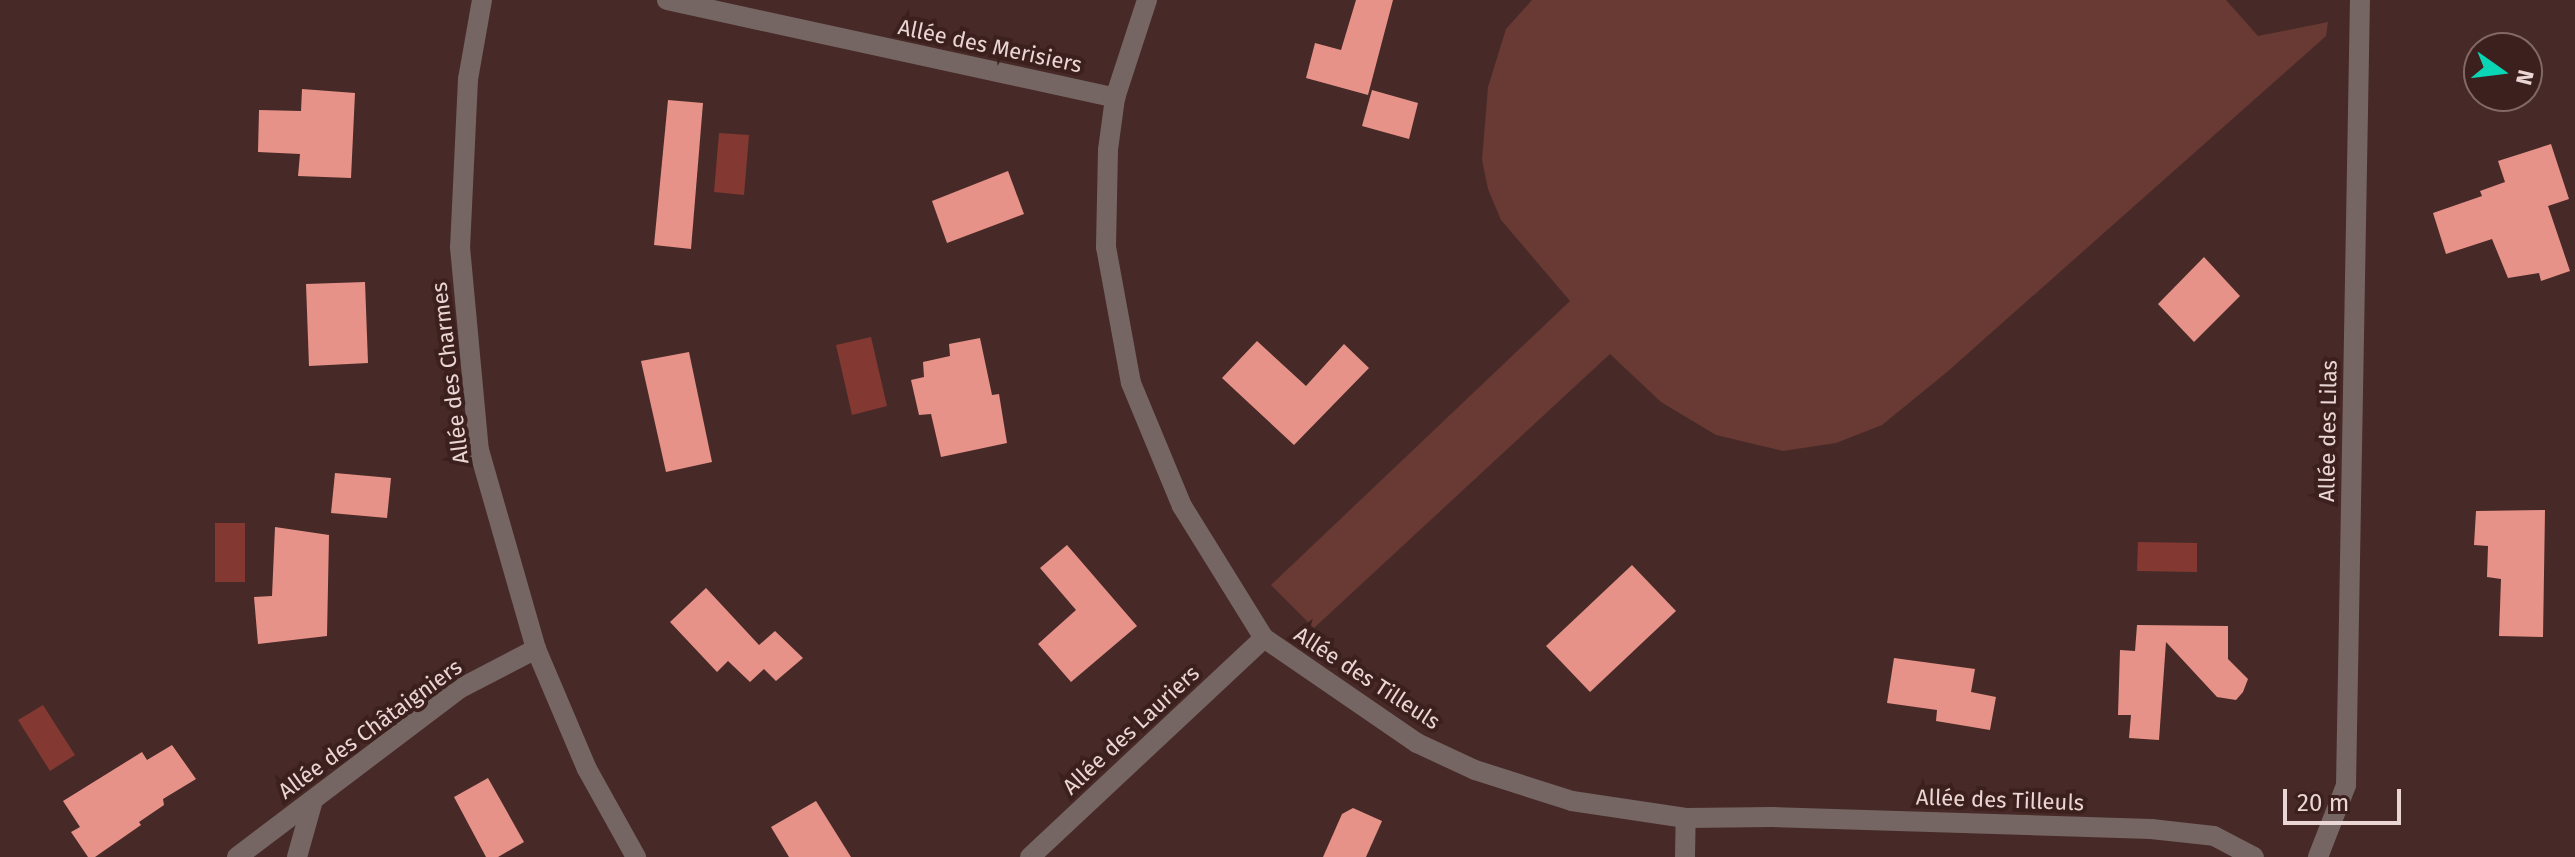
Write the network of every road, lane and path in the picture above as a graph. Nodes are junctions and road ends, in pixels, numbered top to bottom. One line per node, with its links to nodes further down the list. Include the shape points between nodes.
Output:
1 (482, 0): 7 (street, Allée des Charmes, via 468,79 460,247 479,450)
2 (667, 0): 5 (street, Allée des Merisiers)
3 (1147, 0): 5 (street, Allée des Tilleuls)
4 (2360, 0): 16 (street, Allée des Lilas, via 2346,785)
5 (1115, 98): 6 (street, Allée des Tilleuls, via 1106,247 1131,383 1182,506)
6 (1264, 638): 9 (street, Allée des Tilleuls, via 1417,743 1475,770 1572,801); 13 (street, Allée des Lauriers)
7 (536, 649): 8 (street, Allée des Châtaigniers, via 459,689); 12 (street, Allée des Charmes, via 587,769)
8 (313, 800): 10 (street, Allée des Châtaigniers); 11 (street)
9 (1686, 818): 14 (street); 15 (street, Allée des Tilleuls, via 2151,829 2214,836)
10 (237, 857)
11 (297, 857)
12 (636, 857)
13 (1030, 857)
14 (1685, 857)
15 (2254, 857)
16 (2318, 857)

